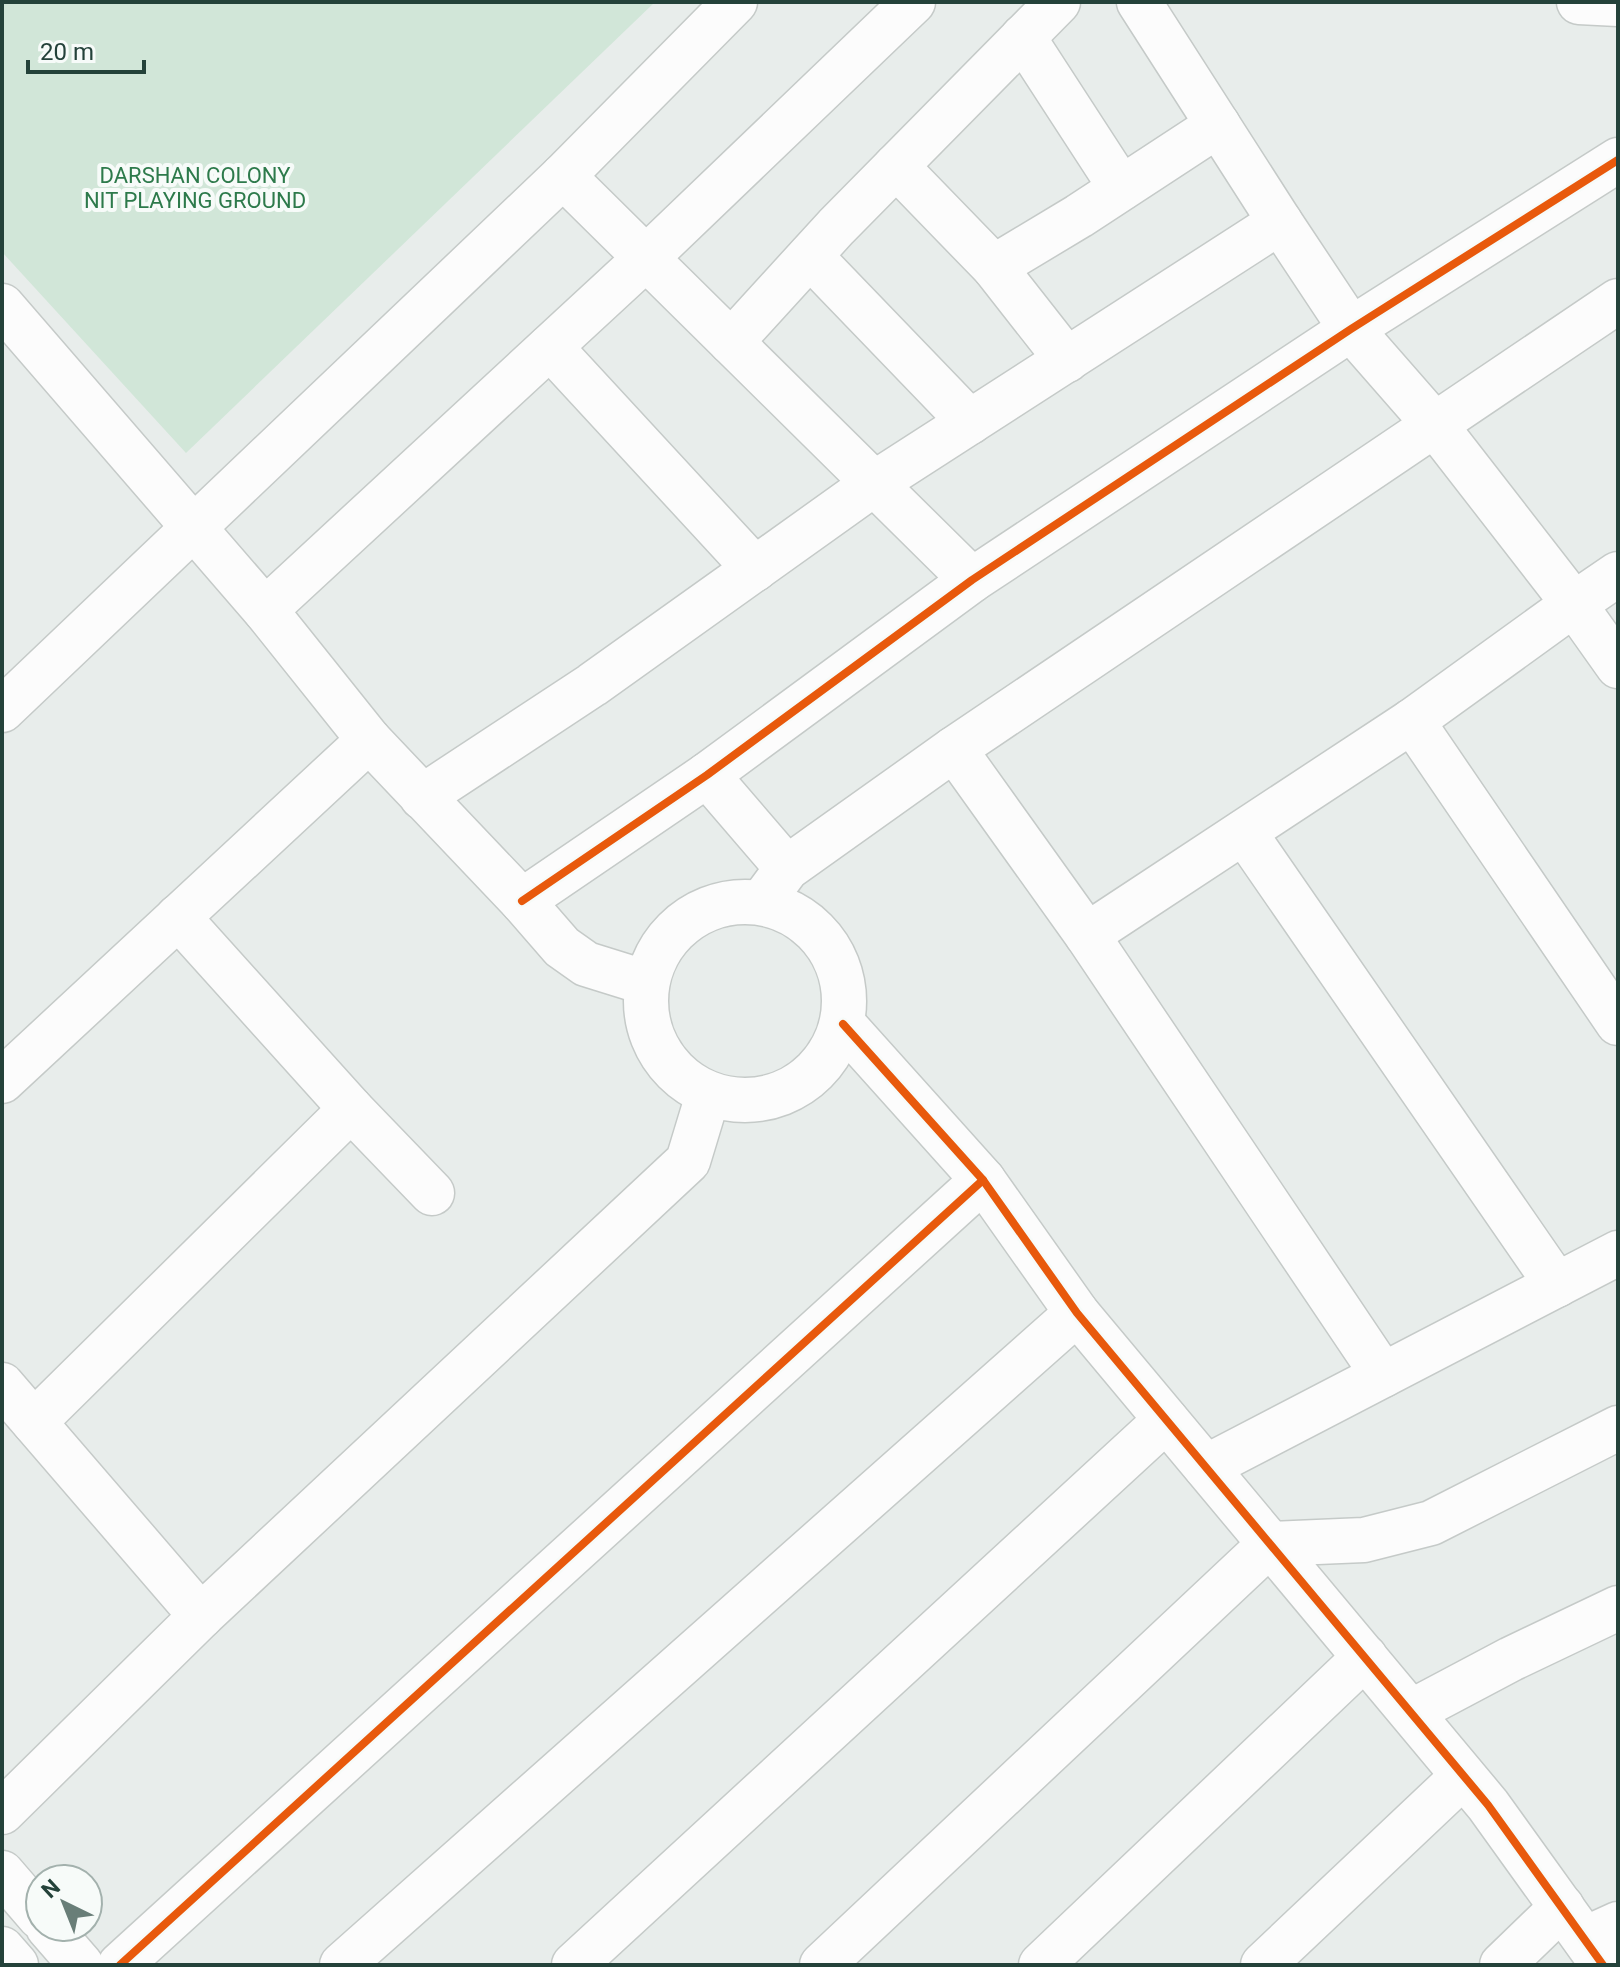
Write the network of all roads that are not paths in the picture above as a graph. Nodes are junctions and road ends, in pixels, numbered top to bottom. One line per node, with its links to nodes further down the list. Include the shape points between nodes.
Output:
1 (735, 2): 11 (street)
2 (913, 2): 15 (street)
3 (1058, 2): 7 (street)
4 (1139, 2): 8 (street)
5 (1579, 2): 6 (street)
6 (1618, 4)
7 (1023, 37): 10 (street); 12 (street)
8 (1218, 125): 12 (street); 13 (street)
9 (1618, 160): 19 (street)
10 (896, 166): 14 (street); 16 (street)
11 (563, 176): 15 (street); 26 (street)
12 (1121, 188): 16 (street)
13 (1280, 222): 19 (street); 22 (street)
14 (810, 256): 20 (street); 23 (street)
15 (646, 258): 20 (street); 21 (street)
16 (994, 267): 22 (street)
17 (1618, 301): 24 (street)
18 (2, 306): 26 (street)
19 (1351, 329): 24 (street); 29 (street)
20 (731, 342): 25 (street)
21 (550, 347): 27 (street); 31 (street)
22 (1067, 360): 23 (street)
23 (970, 422): 25 (street)
24 (1435, 425): 30 (street); 36 (street)
25 (875, 483): 27 (street); 29 (street)
26 (195, 526): 31 (street); 33 (street)
27 (755, 569): 38 (street)
28 (1618, 574): 30 (street)
29 (972, 580): 37 (street)
30 (1574, 604): 32 (street); 34 (street)
31 (265, 610): 35 (street)
32 (1618, 666)
33 (2, 710)
34 (1412, 721): 39 (street); 46 (street)
35 (369, 740): 38 (street); 43 (street)
36 (954, 749): 40 (street); 44 (street)
37 (707, 775): 40 (street); 41 (street)
38 (422, 797): 41 (street)
39 (1244, 832): 44 (street); 54 (street)
40 (787, 868): 42 (street)
41 (522, 901): 45 (street, via 562,947 586,964)
42 (762, 902): 45 (street, via 712,907 683,923 660,949); 47 (street, via 808,923 830,948 842,979)
43 (178, 917): 48 (street); 50 (street)
44 (1087, 935): 56 (street)
45 (647, 983): 49 (street, via 645,1012 654,1043 672,1069)
46 (1618, 1023)
47 (843, 1024): 49 (street, via 816,1070 790,1090 760,1100); 51 (street)
48 (2, 1081)
49 (708, 1095): 64 (street, via 688,1161)
50 (351, 1109): 52 (street); 59 (street)
51 (983, 1180): 55 (street); 76 (street)
52 (432, 1193)
53 (1618, 1253): 54 (street)
54 (1557, 1285): 56 (street)
55 (1077, 1313): 58 (street); 77 (street)
56 (1383, 1375): 61 (street)
57 (2, 1385): 59 (street)
58 (1166, 1420): 61 (street); 78 (street)
59 (34, 1422): 64 (street)
60 (1618, 1428): 62 (street, via 1431,1523 1364,1540)
61 (1206, 1467): 62 (street)
62 (1270, 1544): 65 (street); 79 (street)
63 (1618, 1608): 66 (street)
64 (201, 1616): 68 (street)
65 (1365, 1657): 66 (street); 80 (street)
66 (1411, 1712): 67 (street)
67 (1463, 1776): 71 (street); 81 (street)
68 (2, 1812)
69 (2, 1873): 70 (street)
70 (24, 1898)
71 (1592, 1934): 82 (street)
72 (62, 1943): 75 (street)
73 (2, 1949): 74 (street)
74 (16, 1965)
75 (81, 1965)
76 (120, 1965)
77 (342, 1965)
78 (574, 1965)
79 (822, 1965)
80 (1041, 1965)
81 (1263, 1965)
82 (1502, 1965)

